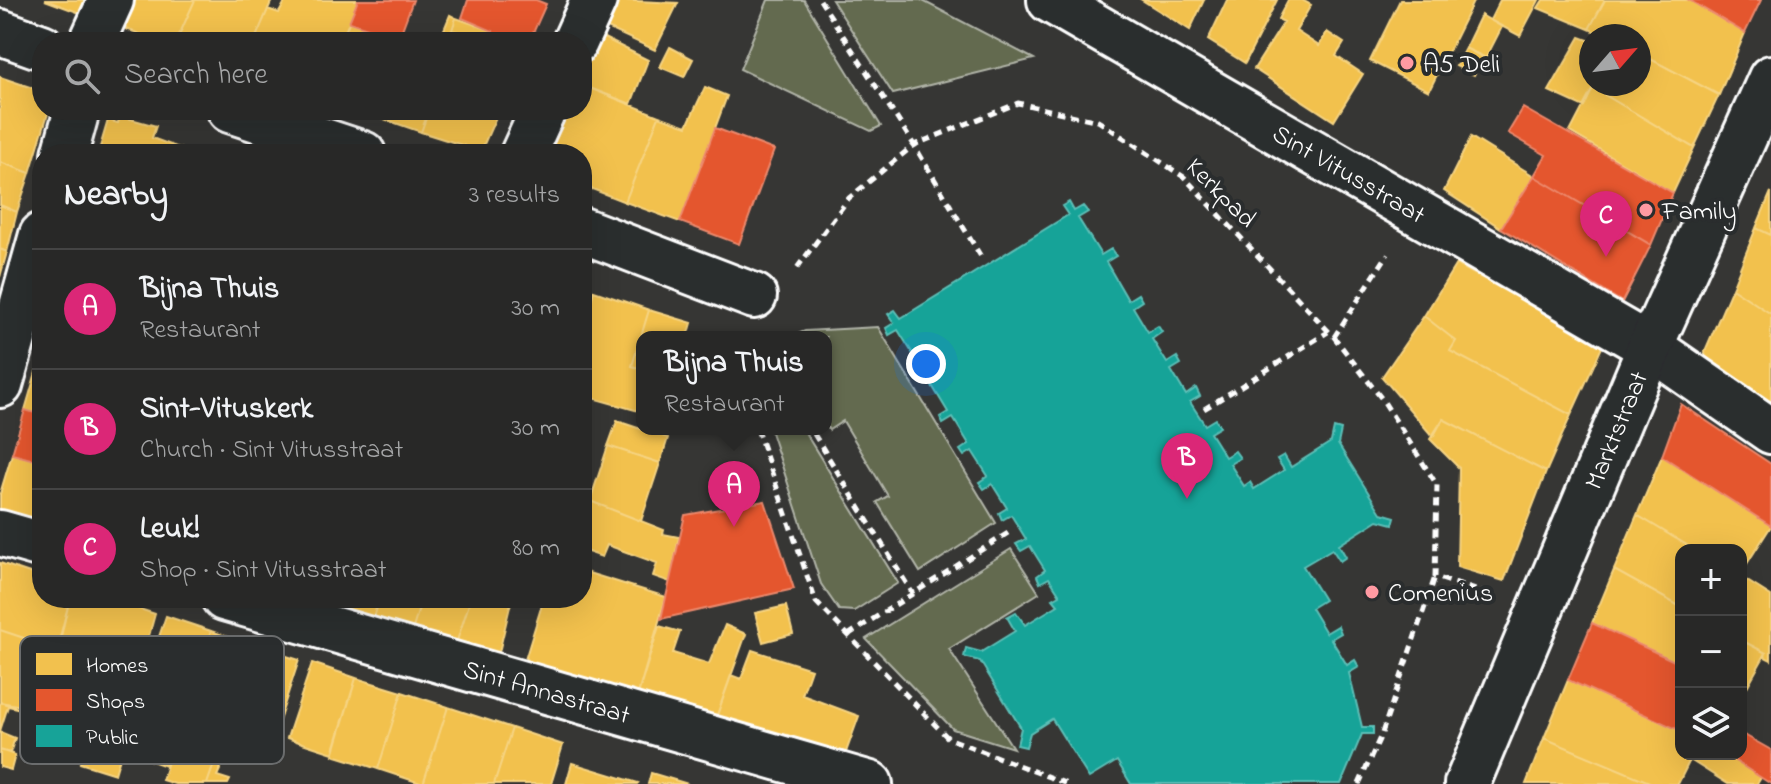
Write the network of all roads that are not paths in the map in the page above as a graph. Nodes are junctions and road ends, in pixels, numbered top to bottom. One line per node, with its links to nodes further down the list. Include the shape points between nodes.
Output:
1 (111, 0): 5 (street)
2 (594, 0): 6 (street)
3 (1050, 0): 18 (street, Sint Vitusstraat)
4 (0, 32): 7 (street)
5 (97, 32)
6 (580, 32)
7 (32, 43)
8 (1771, 78): 18 (street, Marktstraat)
9 (74, 120): 12 (street)
10 (260, 120): 13 (street)
11 (538, 120): 14 (street)
12 (68, 144)
13 (333, 144)
14 (528, 144)
15 (592, 234): 17 (street)
16 (32, 271): 19 (street)
17 (754, 296)
18 (1650, 347): 20 (street, Sint Vitusstraat); 25 (street, Marktstraat)
19 (0, 385)
20 (1771, 431)
21 (0, 533): 22 (street)
22 (32, 542)
23 (259, 608): 24 (street, Sint Annastraat)
24 (870, 784)
25 (1467, 784)

